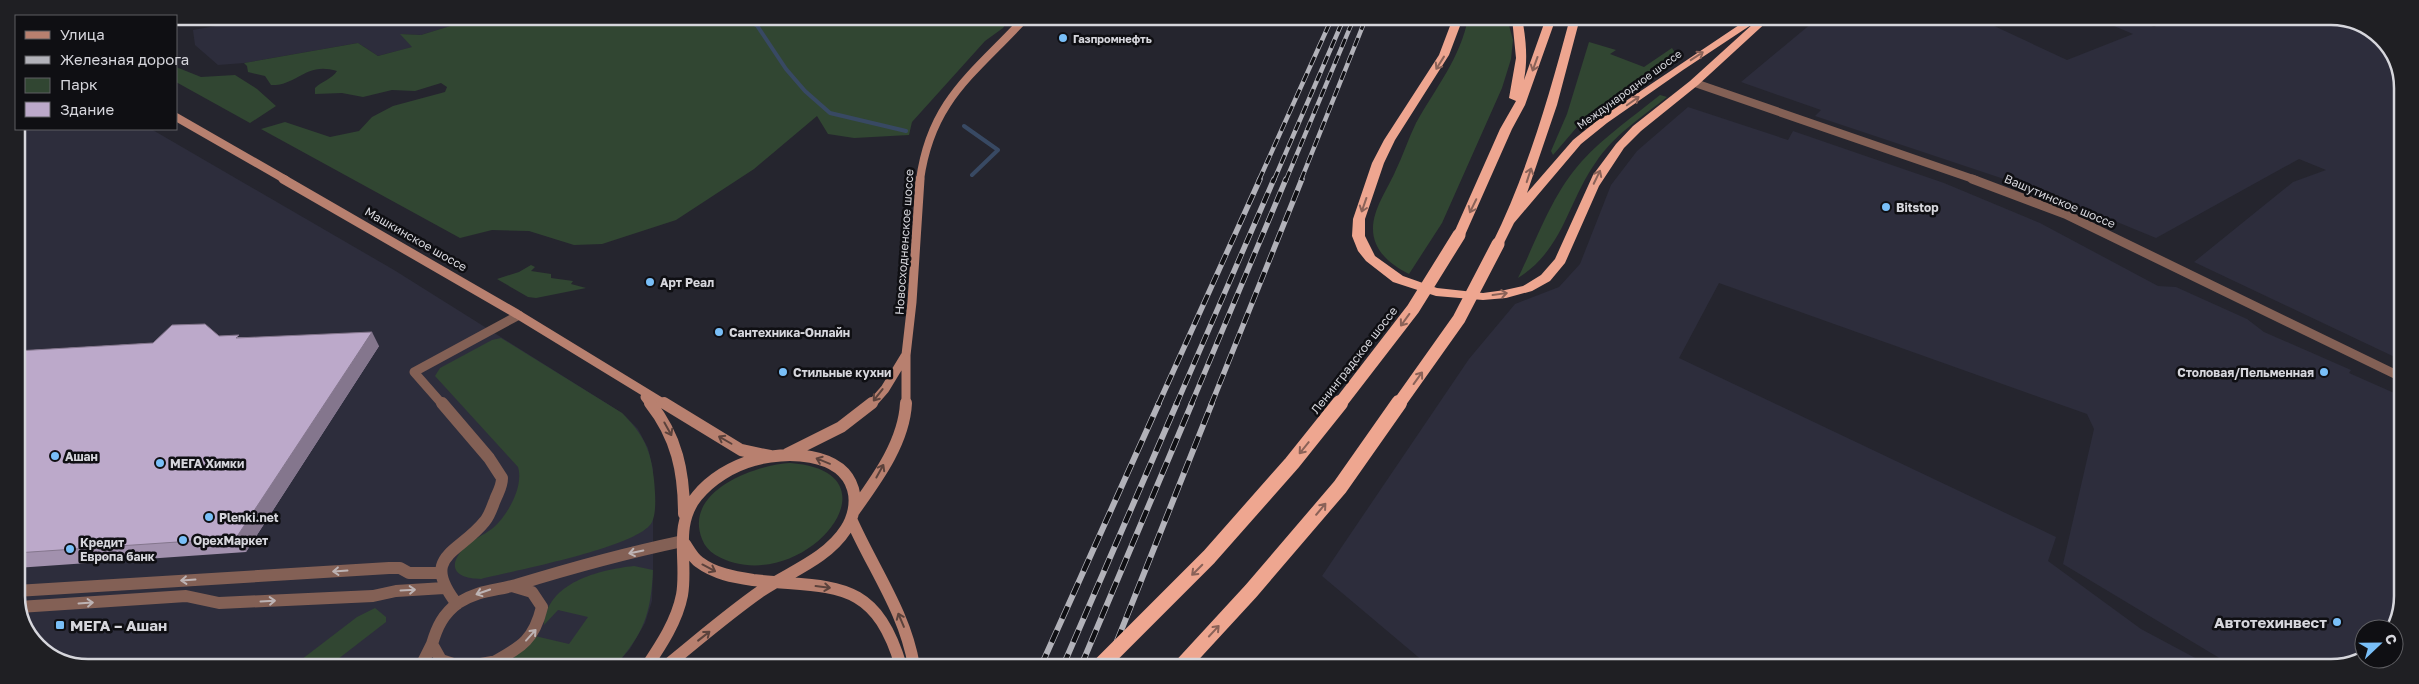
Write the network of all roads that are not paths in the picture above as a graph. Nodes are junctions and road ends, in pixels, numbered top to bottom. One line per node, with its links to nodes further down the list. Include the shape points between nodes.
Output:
1 (1018, 25): 13 (main road, Новосходненское шоссе, via 959,86 941,111 931,133 918,205 912,322)
2 (1456, 25): 8 (highway, one-way to 8, via 1444,56 1380,158 1358,227 1361,245 1374,262 1396,278 1426,290 1460,296 1493,296 1523,289 1546,277 1560,262 1601,168 1622,144)
3 (1518, 25): 10 (highway, via 1523,47 1521,73)
4 (1549, 25): 10 (highway, Ленинградское шоссе, one-way to 10, via 1520,105)
5 (1573, 25): 11 (highway, one-way to 5, via 1527,183)
6 (1744, 25): 11 (highway, Международное шоссе, one-way to 6, via 1577,142)
7 (1758, 25): 8 (highway)
8 (1695, 83): 14 (street, Вашутинское шоссе, via 2065,214)
9 (178, 118): 12 (main road, Машкинское шоссе)
10 (1506, 129): 38 (highway, Ленинградское шоссе, one-way to 38, bridge, via 1459,235 1413,309 1378,357 1292,463 1209,557)
11 (1511, 220): 39 (highway, one-way to 11, bridge, via 1340,487 1459,319)
12 (519, 315): 15 (main road, Машкинское шоссе); 22 (street, via 414,372 491,461 502,479 488,518 447,555)
13 (906, 355): 16 (main road, Новосходненское шоссе, one-way to 16, via 870,406 849,422); 18 (main road, Новосходненское шоссе, one-way to 13, via 904,422)
14 (2394, 374)
15 (639, 390): 17 (main road, Машкинское шоссе, one-way to 15, via 741,450); 19 (main road, Машкинское шоссе, one-way to 19, via 665,423 677,445 684,492)
16 (785, 455): 17 (main road); 18 (main road, one-way to 16, via 854,491 844,473 813,457)
17 (770, 456): 19 (main road, via 741,465 715,479 695,498)
18 (852, 515): 21 (main road, via 837,540); 37 (main road, one-way to 18, via 910,640)
19 (684, 519): 20 (main road)
20 (684, 541): 23 (main road, one-way to 23, via 695,560 704,567); 25 (street, one-way to 25, via 610,557); 34 (main road, via 682,596 667,634)
21 (800, 566): 23 (main road); 24 (main road)
22 (439, 574): 26 (street); 27 (street, one-way to 27, via 409,573 400,568 389,568)
23 (746, 577): 24 (main road)
24 (774, 582): 35 (main road, one-way to 24); 36 (main road, one-way to 36, via 838,588 859,597 883,624)
25 (511, 586): 28 (street, one-way to 28, via 484,590); 33 (street, one-way to 25, via 519,648 537,628 542,607 532,592)
26 (444, 588): 28 (street); 29 (street, one-way to 26, via 186,596 219,603 373,596)
27 (25, 590)
28 (458, 604): 30 (street, via 438,623)
29 (26, 607)
30 (432, 644): 31 (street); 32 (street)
31 (424, 659)
32 (440, 659)
33 (498, 659)
34 (652, 659)
35 (675, 659)
36 (898, 659)
37 (913, 659)
38 (1107, 659)
39 (1188, 659)

